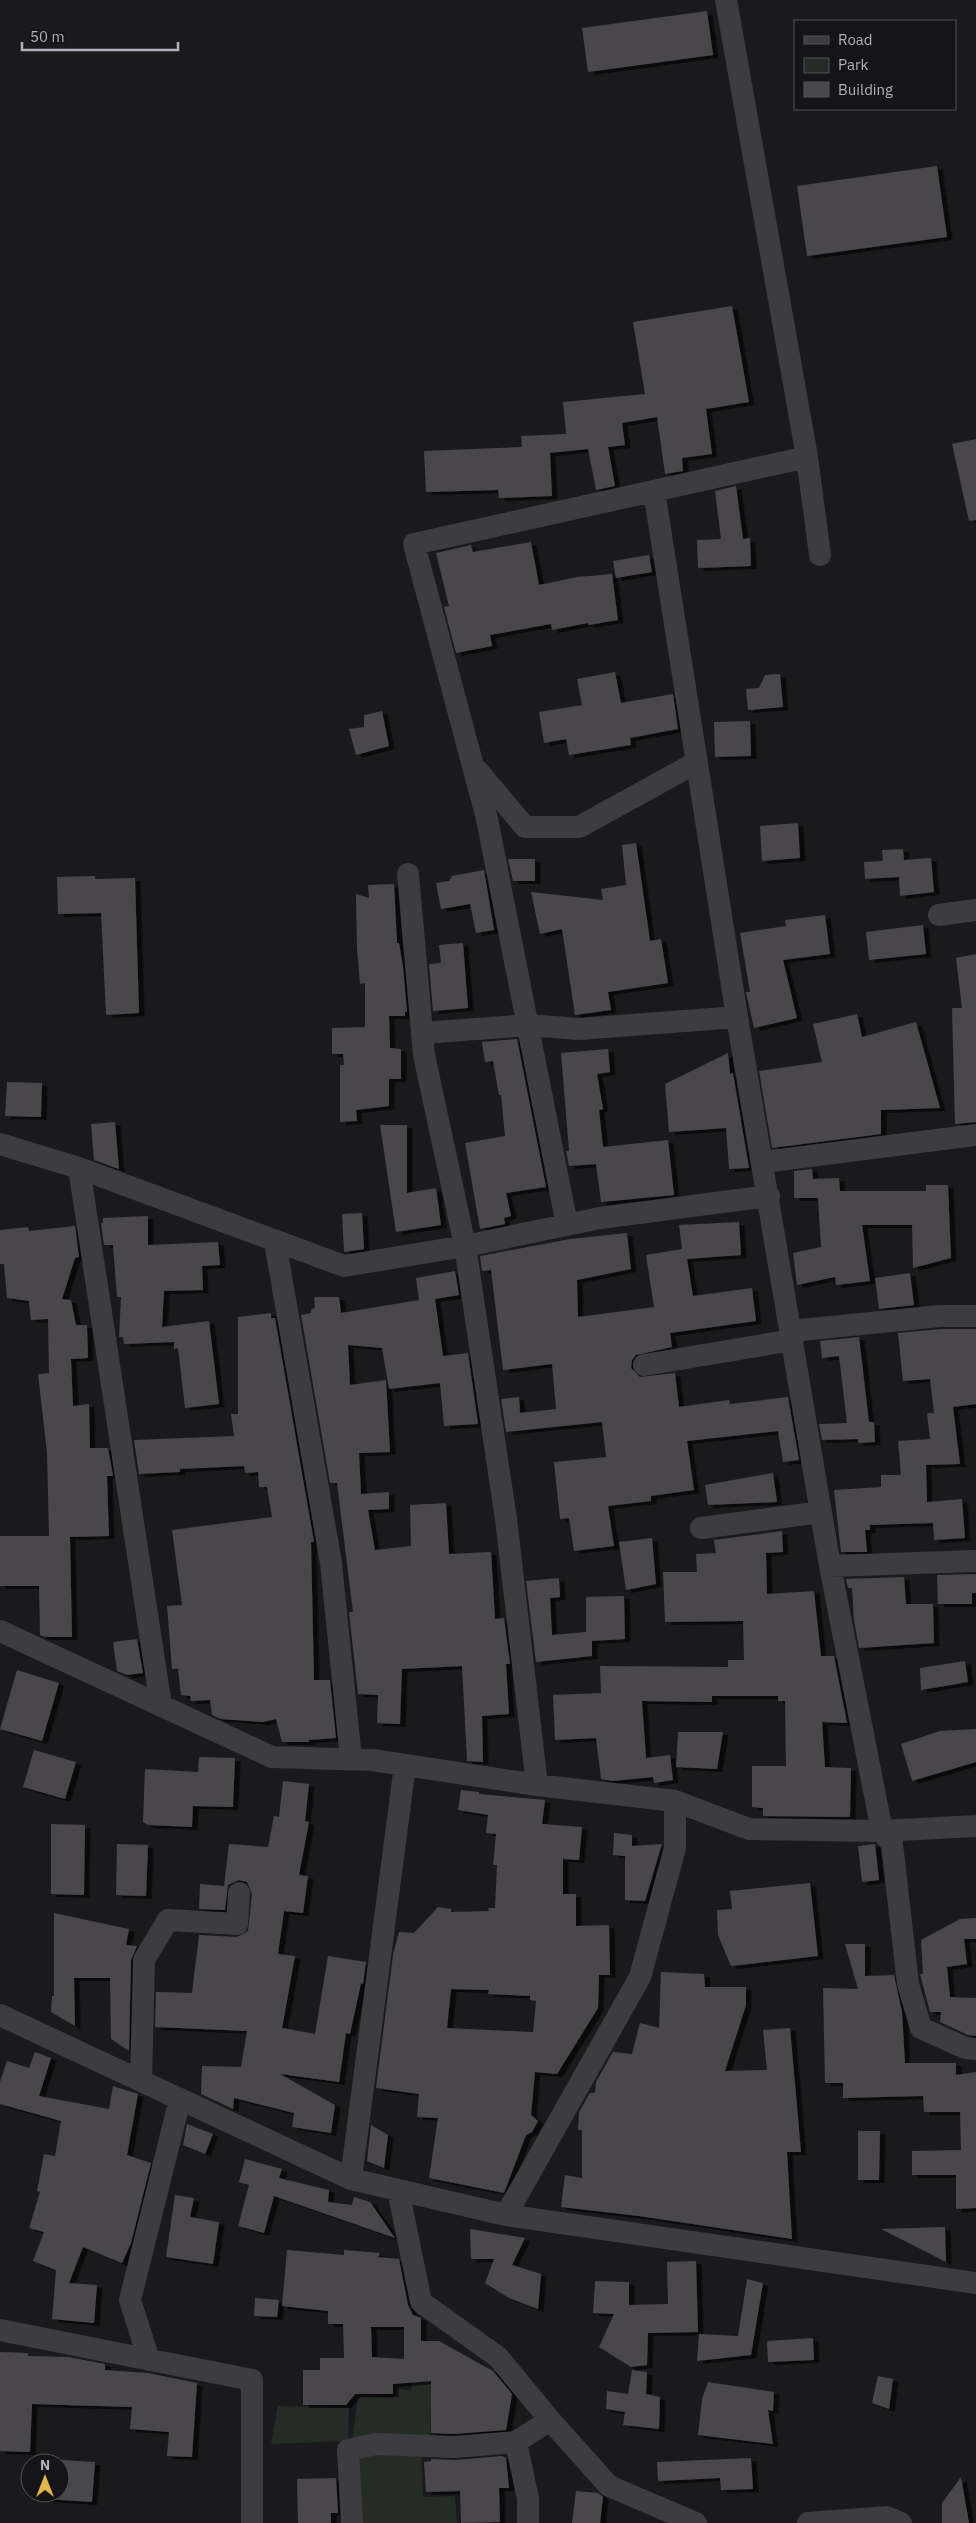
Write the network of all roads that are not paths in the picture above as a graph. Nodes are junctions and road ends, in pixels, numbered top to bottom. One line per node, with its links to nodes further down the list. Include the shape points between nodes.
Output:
1 (726, 0): 2 (street)
2 (807, 457): 3 (street); 4 (street)
3 (654, 491): 5 (street); 6 (street, via 414,544)
4 (820, 555)
5 (697, 762): 6 (street, via 579,827 525,827); 10 (street)
6 (473, 766): 11 (street)
7 (408, 874): 12 (street)
8 (976, 910): 9 (street)
9 (939, 915)
10 (737, 1017): 11 (street, via 579,1028); 15 (street)
11 (529, 1025): 12 (street); 18 (street)
12 (423, 1033): 20 (street, via 424,1055)
13 (976, 1135): 15 (street)
14 (0, 1144): 16 (street)
15 (763, 1162): 17 (street)
16 (79, 1168): 19 (street); 29 (street)
17 (769, 1196): 18 (street); 22 (street)
18 (567, 1225): 20 (street)
19 (274, 1242): 20 (street, via 344,1266); 30 (street, via 331,1563)
20 (465, 1246): 32 (street, via 506,1519)
21 (976, 1316): 22 (street, via 940,1316)
22 (792, 1336): 23 (street); 24 (street)
23 (644, 1365)
24 (821, 1512): 25 (street); 27 (street)
25 (701, 1528)
26 (976, 1561): 27 (street)
27 (830, 1566): 35 (street)
28 (0, 1631): 29 (street)
29 (161, 1706): 30 (street, via 272,1757)
30 (350, 1759): 31 (street)
31 (405, 1765): 32 (street); 41 (street)
32 (537, 1785): 33 (street)
33 (675, 1801): 35 (street, via 749,1829); 43 (street, via 675,1848 640,1977)
34 (976, 1826): 35 (street)
35 (882, 1831): 38 (street, via 892,1844 908,1984 921,2028 965,2048)
36 (239, 1893): 39 (street, via 237,1924 168,1920 144,1960)
37 (0, 2015): 39 (street)
38 (976, 2049)
39 (141, 2081): 40 (street)
40 (180, 2099): 41 (street); 46 (street, via 130,2300)
41 (351, 2179): 42 (street)
42 (398, 2190): 43 (street); 47 (street, via 421,2302 498,2357)
43 (506, 2215): 44 (street)
44 (976, 2283)
45 (0, 2330): 46 (street)
46 (149, 2360): 49 (street, via 252,2380)
47 (550, 2420): 48 (street); 52 (street, via 609,2486)
48 (516, 2442): 50 (street, via 454,2447 376,2444 348,2450); 51 (street, via 528,2499)
49 (252, 2523)
50 (352, 2523)
51 (528, 2523)
52 (696, 2523)
53 (808, 2523): 54 (street, via 887,2517)
54 (901, 2523)

